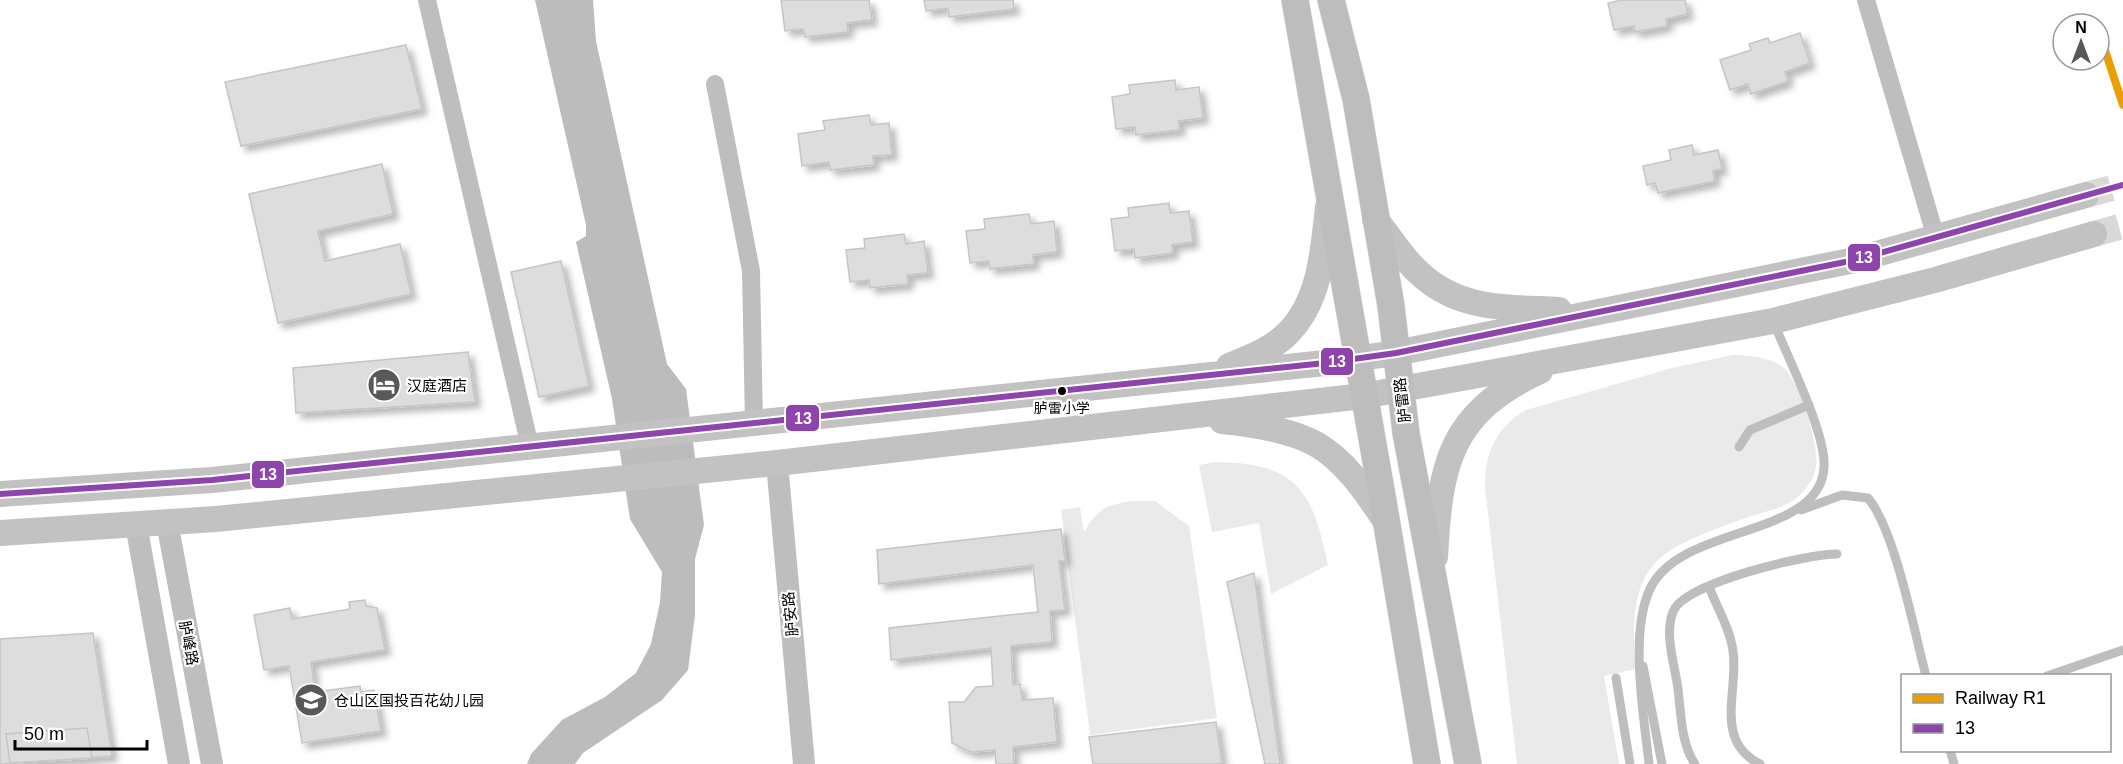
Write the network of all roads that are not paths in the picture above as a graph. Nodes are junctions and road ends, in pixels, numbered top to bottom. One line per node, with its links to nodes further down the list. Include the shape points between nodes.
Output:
1 (427, 0): 22 (street)
2 (1295, 0): 6 (main road)
3 (1331, 0): 8 (main road, 胪雷路, via 1356,99)
4 (1866, 0): 10 (street)
5 (715, 84): 21 (street, via 751,271)
6 (1330, 194): 15 (main road); 16 (main road, via 1320,271 1301,314 1288,333 1260,353)
7 (2086, 195): 10 (main road)
8 (1375, 219): 11 (main road, via 1414,269 1441,291 1483,306); 13 (main road, 胪雷路)
9 (2094, 234): 12 (main road)
10 (1936, 237): 11 (main road, via 1855,260)
11 (1599, 311): 13 (main road)
12 (1773, 321): 14 (main road); 19 (lane)
13 (1396, 353): 15 (main road); 17 (main road, 胪雷路)
14 (1567, 358): 17 (main road); 33 (main road, via 1496,394 1462,431 1438,496)
15 (1358, 359): 16 (main road); 18 (main road)
16 (1210, 375): 21 (main road)
17 (1401, 389): 18 (main road); 33 (main road, 胪雷路)
18 (1363, 396): 20 (main road); 28 (main road)
19 (1809, 405): 23 (lane, via 1750,430); 26 (lane, via 1825,469 1813,494)
20 (1186, 417): 24 (main road); 28 (main road, via 1235,422 1316,444 1346,469)
21 (754, 423): 22 (main road)
22 (530, 447): 25 (main road, via 212,480)
23 (1738, 447)
24 (777, 463): 27 (main road); 41 (street, 胪安路)
25 (0, 494)
26 (1785, 516): 35 (lane, via 1685,552 1661,573 1644,607); 36 (lane, via 1842,495 1868,498 1882,518 1888,536)
27 (167, 522): 29 (main road); 40 (street, 胪峰路)
28 (1387, 523): 42 (main road)
29 (136, 524): 30 (main road); 39 (street, 胪峰路)
30 (0, 533)
31 (1837, 554): 32 (lane, via 1792,560)
32 (1709, 586): 47 (lane, via 1682,598 1669,626 1686,745); 48 (lane, via 1733,651 1729,707 1734,735 1740,749)
33 (1433, 587): 43 (main road, 胪雷路)
34 (2123, 650): 37 (lane)
35 (1641, 655): 45 (lane, via 1638,672); 46 (lane)
36 (1926, 674)
37 (2050, 674)
38 (1616, 678): 44 (lane)
39 (179, 764)
40 (212, 764)
41 (804, 764)
42 (1427, 764)
43 (1468, 764)
44 (1629, 764)
45 (1649, 764)
46 (1662, 764)
47 (1695, 764)
48 (1760, 764)

